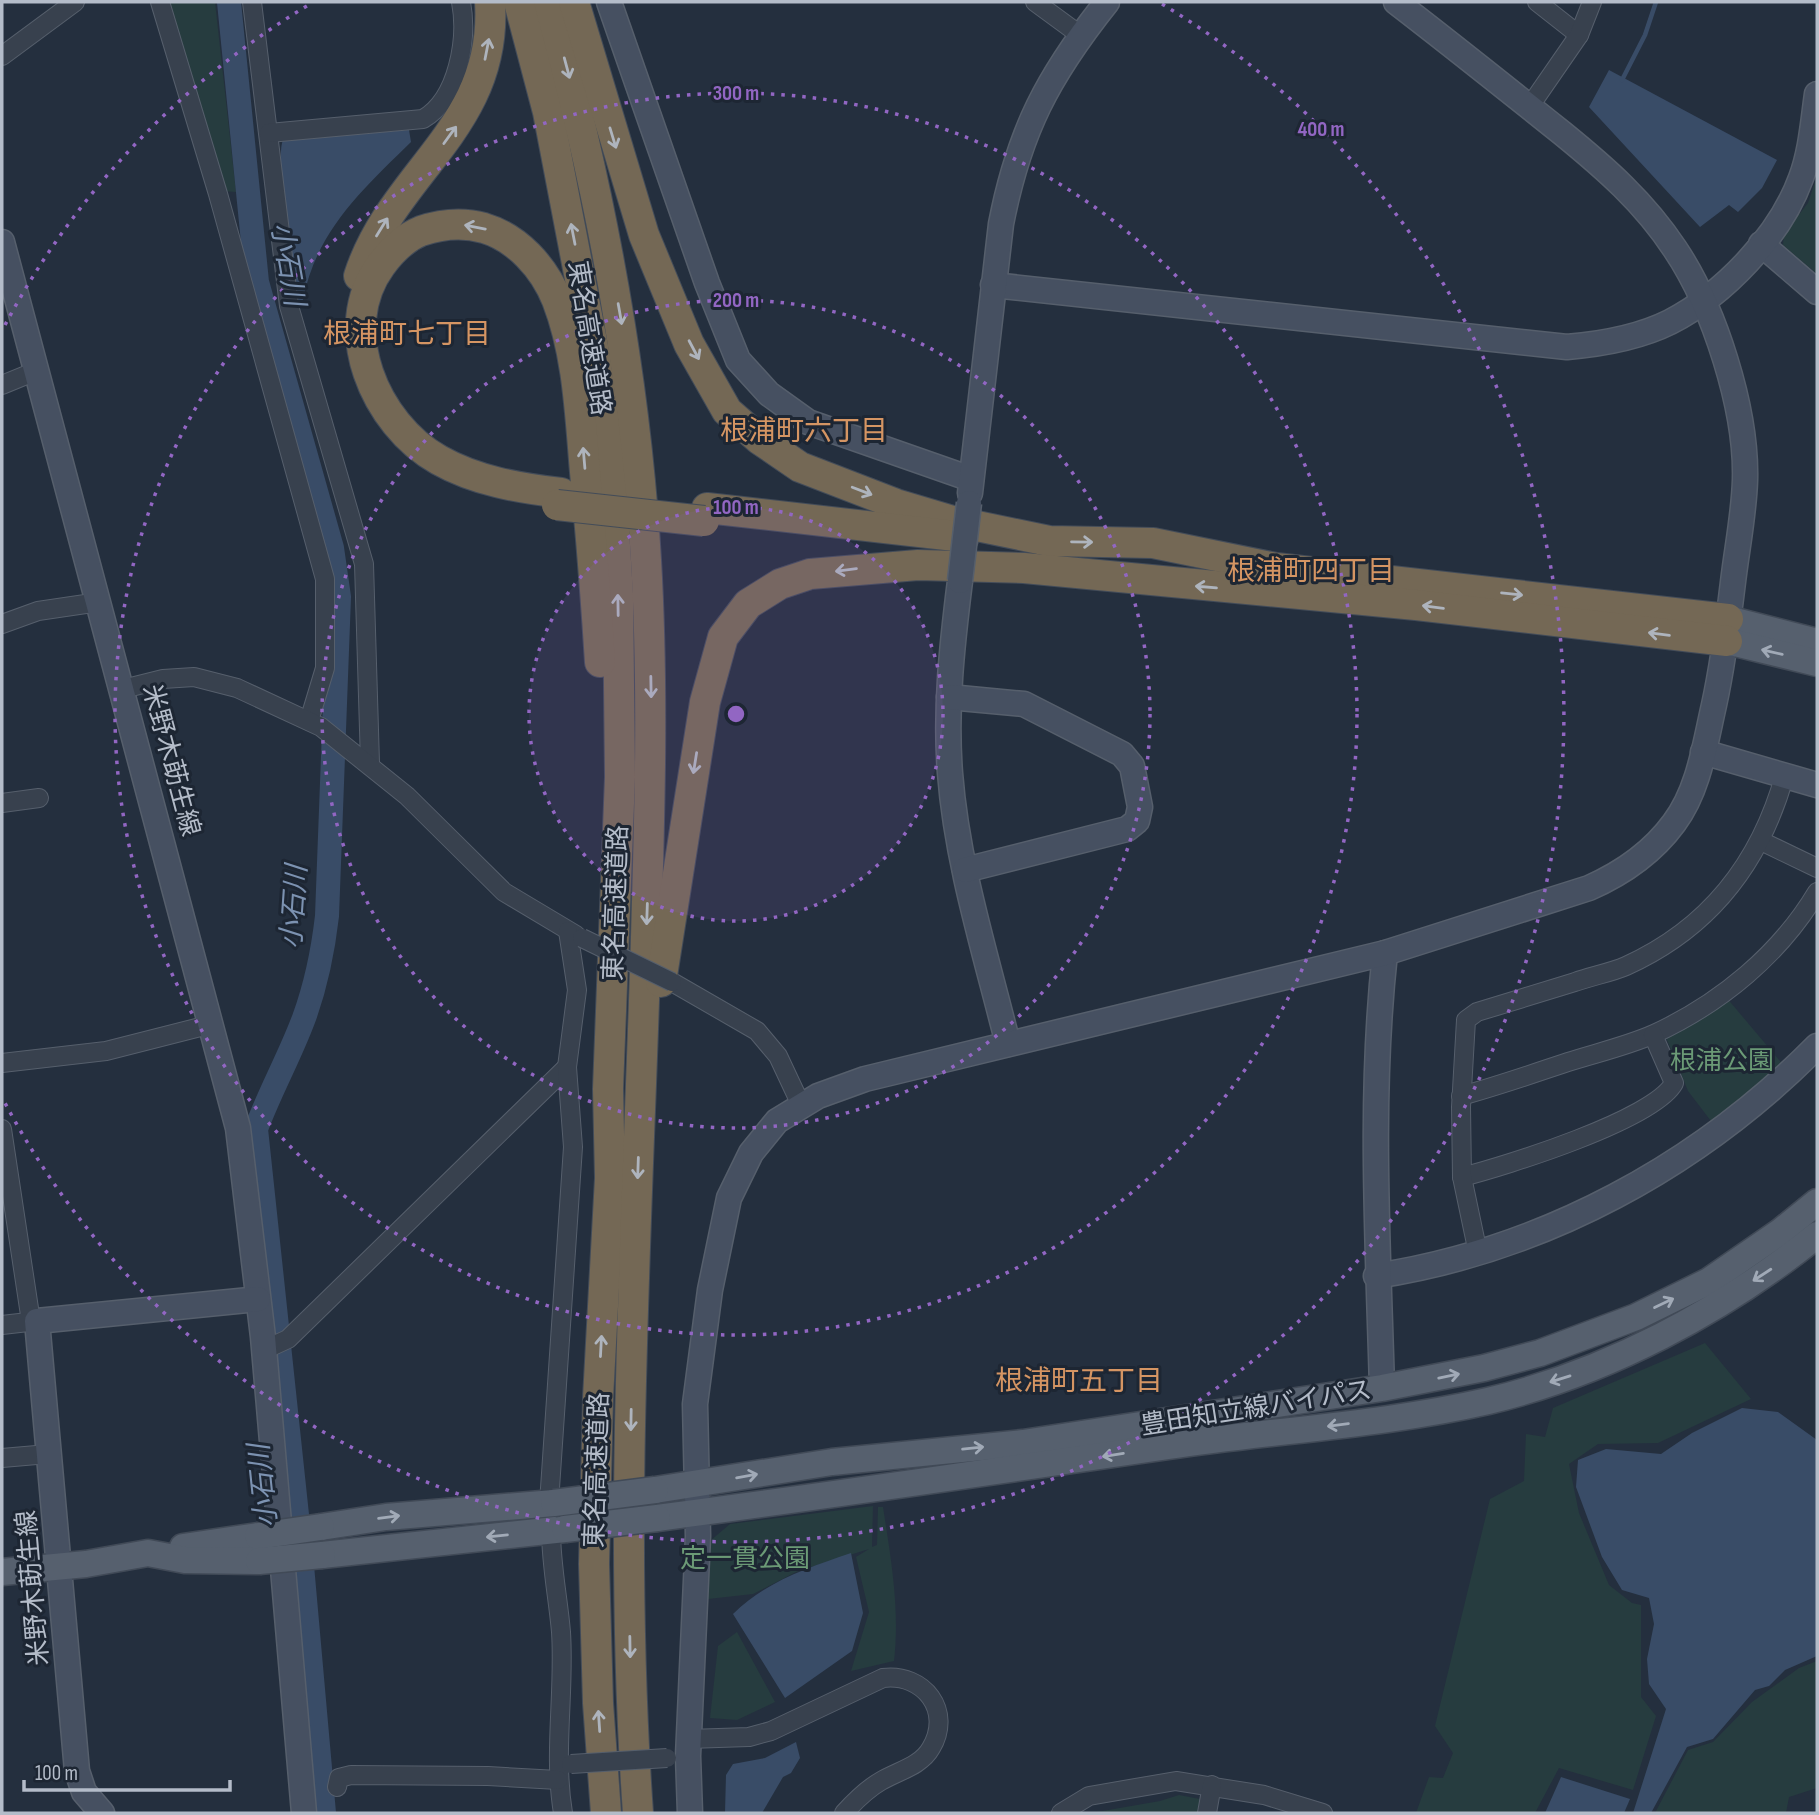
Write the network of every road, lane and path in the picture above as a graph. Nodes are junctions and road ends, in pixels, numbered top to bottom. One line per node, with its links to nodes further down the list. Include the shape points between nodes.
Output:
1 (75, 2): 17 (street)
2 (160, 2): 41 (street, via 324,579 325,667)
3 (252, 2): 20 (street)
4 (461, 2): 20 (street, via 463,38 458,62 433,114 423,119)
5 (490, 2): 30 (highway, one-way to 5, via 476,489 429,469 390,437 363,394 350,344 357,282 378,233 474,95 490,39)
6 (519, 2): 60 (highway, 東名高速道路, one-way to 6, via 620,777 618,594 610,465 574,236)
7 (549, 2): 62 (highway, 東名高速道路, one-way to 62, via 605,231 638,452 651,689)
8 (574, 2): 32 (highway, one-way to 32, via 644,235 690,344 727,411 800,467 953,521)
9 (609, 2): 29 (street, via 706,283 738,360 769,394 808,422)
10 (1035, 2): 15 (street)
11 (1107, 2): 15 (street)
12 (1396, 2): 19 (street)
13 (1537, 2): 16 (street)
14 (1592, 2): 16 (street)
15 (1080, 35): 24 (street, via 1039,101 1018,153)
16 (1579, 35): 19 (street)
17 (2, 56)
18 (1817, 94): 22 (street, via 1800,181)
19 (1530, 106): 25 (street, via 1596,159 1644,207)
20 (269, 133): 43 (street, via 289,306 364,564)
21 (2, 242): 23 (street, 米野木莇生線)
22 (1761, 244): 25 (street); 26 (street)
23 (7, 280): 27 (street, 米野木莇生線)
24 (993, 285): 25 (street, via 1567,347 1634,336 1670,322); 29 (street)
25 (1698, 289): 36 (street, via 1720,344 1737,407 1745,477)
26 (1817, 292)
27 (36, 371): 28 (street); 34 (street, 米野木莇生線)
28 (2, 385)
29 (970, 491): 40 (street, bridge)
30 (559, 499): 31 (highway, bridge); 60 (highway, one-way to 30, via 606,777 596,602 572,347 546,279 507,238 472,225 453,224 415,234 398,244 375,273 363,310 363,350 382,404 423,450 461,471)
31 (706, 515): 32 (highway); 33 (highway)
32 (1049, 541): 36 (highway, one-way to 36, via 1153,543 1276,568)
33 (988, 566): 36 (highway, one-way to 33); 62 (highway, one-way to 62, via 918,565 810,574 780,584 748,604 723,637 705,702)
34 (99, 602): 35 (street, via 38,611); 39 (street, 米野木莇生線)
35 (2, 624)
36 (1728, 630): 37 (main road); 38 (main road, one-way to 36); 42 (street)
37 (1817, 642)
38 (1817, 663)
39 (122, 689): 41 (street, via 194,677 237,688); 54 (street, 米野木莇生線)
40 (949, 697): 50 (street, via 949,772); 50 (street, via 1024,704 1111,747 1132,766 1140,807 1137,821 1127,829)
41 (315, 724): 43 (street)
42 (1703, 752): 44 (street); 53 (street, via 1675,822 1642,857 1612,878)
43 (370, 763): 52 (street, via 504,892)
44 (1785, 774): 45 (street); 48 (street)
45 (1817, 785)
46 (39, 799): 47 (street)
47 (2, 803)
48 (1761, 841): 49 (street); 61 (street, via 1721,898 1675,938 1625,966 1468,1017)
49 (1817, 868)
50 (965, 870): 56 (street)
51 (1817, 891): 55 (street, via 1761,962 1707,1005)
52 (575, 935): 59 (street, via 577,990); 63 (street, bridge, via 673,982 757,1031 778,1056)
53 (1385, 953): 56 (street); 69 (street, via 1375,1110)
54 (212, 1024): 58 (street, via 106,1051); 70 (street, 米野木莇生線, via 240,1138)
55 (1653, 1035): 61 (street); 65 (street, via 1674,1083 1661,1098 1568,1144)
56 (1008, 1044): 63 (street, via 845,1085)
57 (1817, 1046): 68 (street, via 1743,1114 1656,1174 1567,1220)
58 (2, 1063)
59 (566, 1067): 73 (street, via 288,1339); 79 (street, via 573,1147)
60 (608, 1089): 92 (highway, 東名高速道路, one-way to 60, via 594,1564 610,1178)
61 (1461, 1096): 65 (street)
62 (641, 1100): 93 (highway, 東名高速道路, one-way to 93, via 629,1567 630,1704)
63 (801, 1105): 78 (street, via 760,1140 729,1198 701,1349 695,1404)
64 (2, 1129): 71 (street, via 30,1315)
65 (1462, 1177): 68 (street)
66 (1817, 1202): 74 (main road, 豊田知立線バイパス, one-way to 66, via 1529,1356 1636,1317 1709,1281)
67 (1817, 1235): 75 (main road, 豊田知立線バイパス, one-way to 75, via 1716,1305 1575,1375 1489,1401)
68 (1478, 1253): 69 (street)
69 (1376, 1276): 74 (street)
70 (258, 1299): 71 (street); 73 (street, 米野木莇生線)
71 (37, 1321): 72 (street); 76 (street, 米野木莇生線)
72 (2, 1325)
73 (267, 1350): 90 (street, 米野木莇生線)
74 (1382, 1388): 75 (street); 78 (main road, 豊田知立線バイパス, one-way to 74, via 832,1462 1023,1443)
75 (1385, 1419): 80 (main road, 豊田知立線バイパス, one-way to 80)
76 (48, 1454): 77 (street); 83 (street, 米野木莇生線)
77 (2, 1458)
78 (696, 1484): 79 (main road, 豊田知立線バイパス, bridge); 80 (street)
79 (551, 1503): 82 (main road, one-way to 79, bridge, via 321,1527)
80 (698, 1513): 81 (main road, 豊田知立線バイパス, bridge); 85 (street)
81 (558, 1530): 82 (main road, one-way to 82, bridge, via 322,1555); 86 (street, via 552,1573 561,1632)
82 (259, 1549): 83 (main road, via 185,1560 148,1553)
83 (74, 1565): 84 (main road); 89 (street, 米野木莇生線, via 77,1771 84,1792)
84 (2, 1572)
85 (681, 1751): 86 (street, bridge); 94 (street); 95 (street, via 771,1731 883,1678 916,1683 930,1695 938,1713 939,1729 931,1749 912,1766 872,1786)
86 (563, 1769): 88 (street, via 488,1776 351,1775 340,1778); 91 (street)
87 (1212, 1785): 96 (street, via 1176,1781 1138,1786 1090,1796); 97 (street); 98 (street)
88 (337, 1787)
89 (102, 1813)
90 (304, 1813)
91 (563, 1813)
92 (606, 1813)
93 (638, 1813)
94 (690, 1813)
95 (844, 1813)
96 (1061, 1813)
97 (1207, 1813)
98 (1323, 1813)

